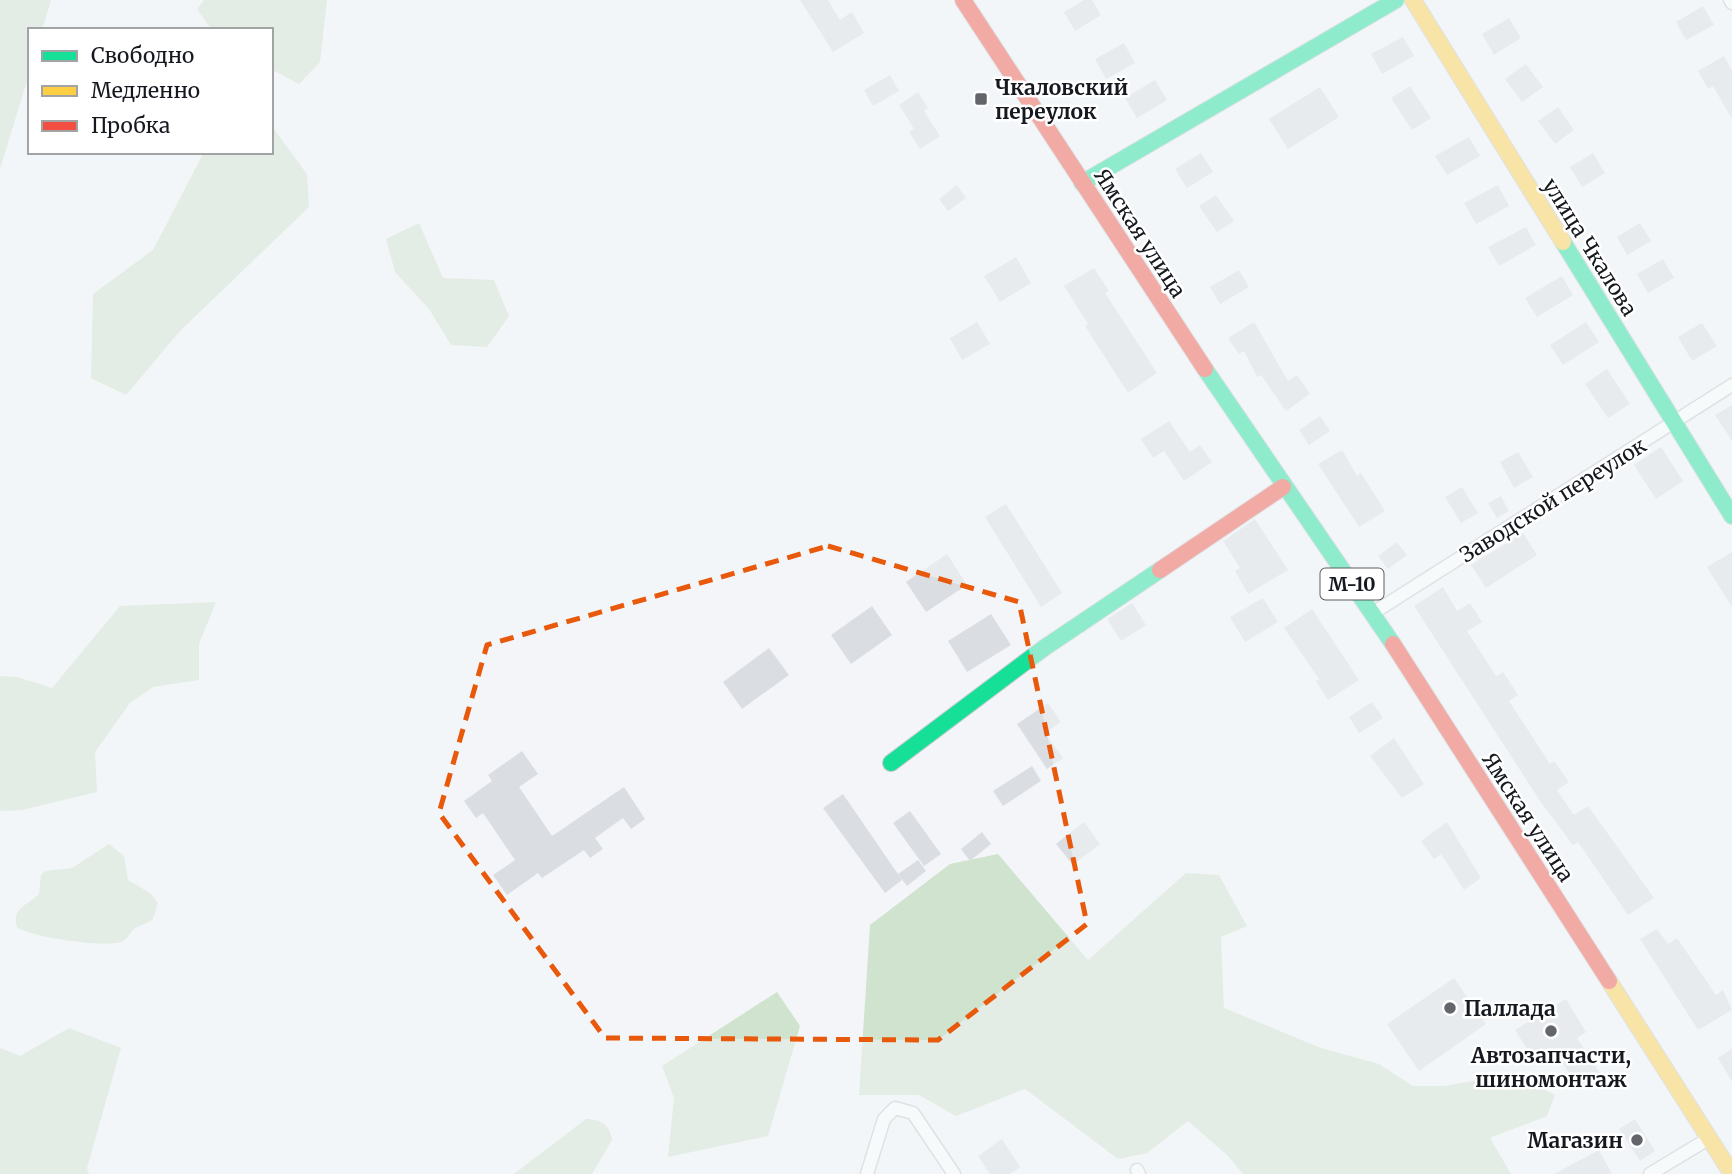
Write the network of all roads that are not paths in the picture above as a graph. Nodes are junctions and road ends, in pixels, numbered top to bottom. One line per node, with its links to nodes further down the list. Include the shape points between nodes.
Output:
1 (963, 0): 4 (main road, Ямская улица / М-10)
2 (1396, 0): 4 (main road)
3 (1413, 0): 6 (main road, улица Чкалова)
4 (1082, 183): 7 (main road, Ямская улица / М-10)
5 (1732, 385): 6 (street, Заводской переулок)
6 (1673, 423): 8 (main road, улица Чкалова); 9 (street, Заводской переулок)
7 (1283, 487): 9 (main road, Ямская улица / М-10); 10 (main road, via 1044,648)
8 (1732, 516)
9 (1373, 613): 11 (main road, Ямская улица / М-10)
10 (891, 763)
11 (1708, 1139): 14 (street); 15 (main road, Ямская улица / М-10)
12 (867, 1174): 13 (street, via 884,1119 895,1108 914,1113)
13 (954, 1174)
14 (1650, 1174)
15 (1732, 1174)

